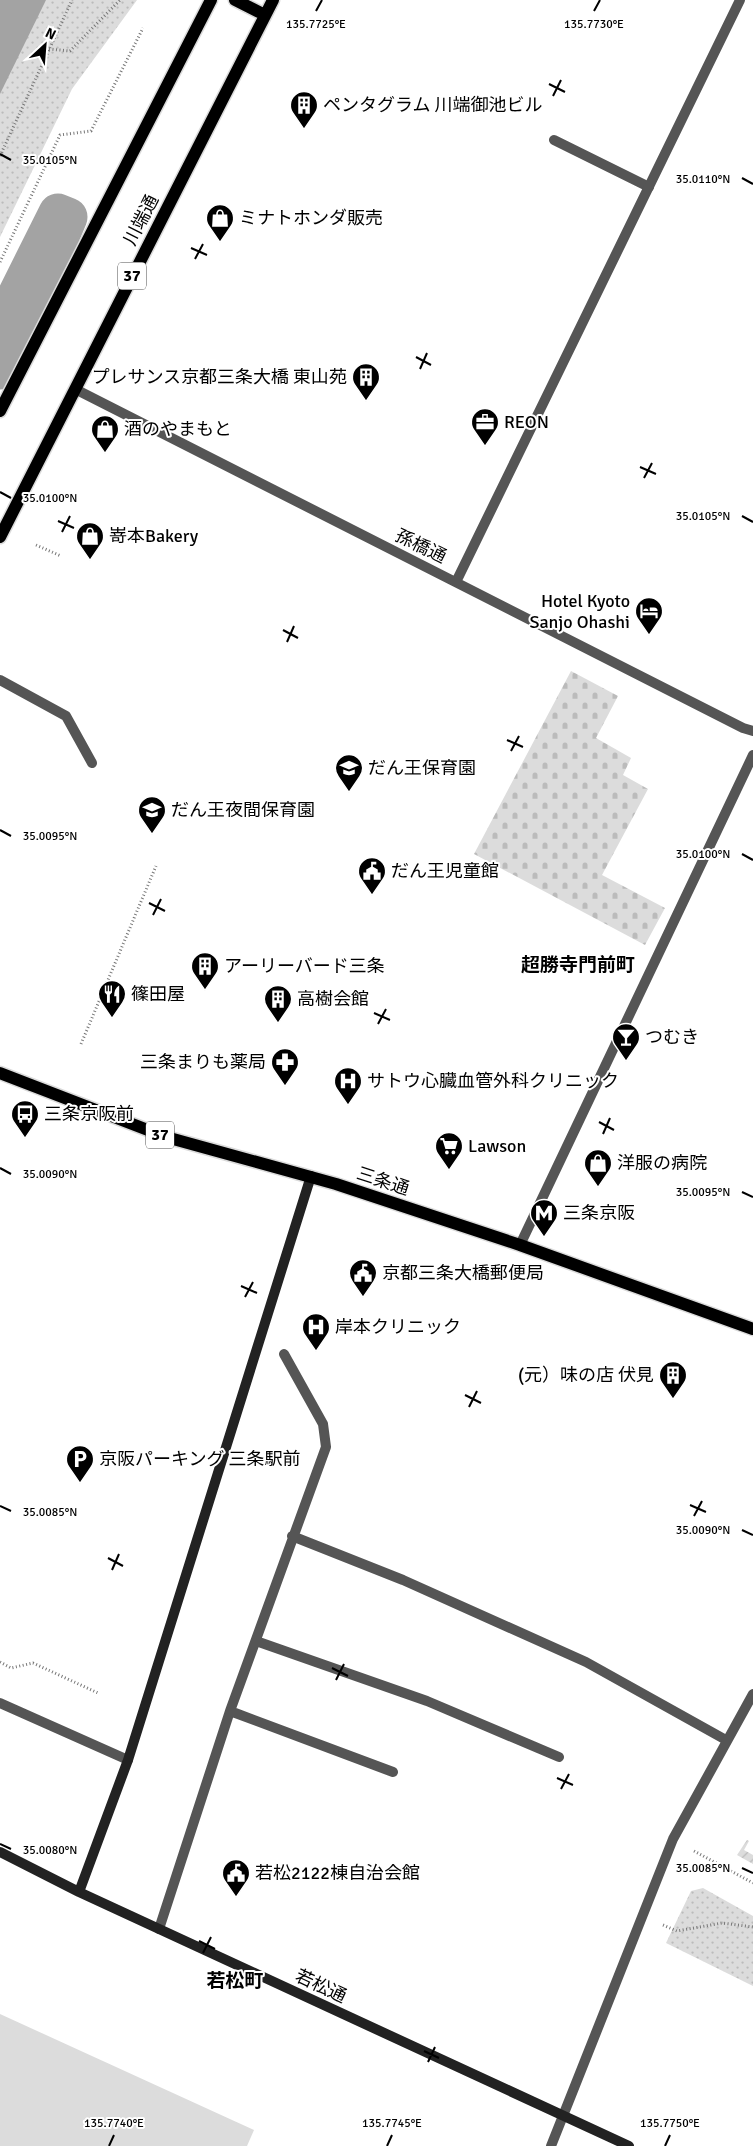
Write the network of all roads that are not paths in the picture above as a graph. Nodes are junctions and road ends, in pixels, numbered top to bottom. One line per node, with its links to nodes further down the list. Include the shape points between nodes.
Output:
1 (211, 0): 9 (main road)
2 (234, 0): 5 (main road)
3 (273, 0): 5 (main road, 川端通 / 37)
4 (740, 0): 7 (street)
5 (265, 15): 8 (main road, 川端通 / 37)
6 (554, 140): 7 (street)
7 (649, 187): 11 (street)
8 (75, 389): 10 (main road, 川端通 / 37); 11 (street, 孫橋通)
9 (0, 411)
10 (0, 537)
11 (456, 582): 13 (street, 孫橋通)
12 (0, 680): 15 (street, via 66,716)
13 (753, 731)
14 (753, 755): 18 (street)
15 (92, 763)
16 (0, 1073): 17 (main road, 三条通 / 37, via 166,1137)
17 (311, 1176): 18 (main road, 三条通 / 37); 28 (street)
18 (520, 1245): 19 (main road, 三条通 / 37)
19 (753, 1329)
20 (284, 1354): 21 (street, via 323,1424 326,1447)
21 (292, 1536): 22 (street); 26 (street, via 403,1580 586,1662)
22 (256, 1641): 25 (street); 27 (street, via 427,1701)
23 (753, 1694): 26 (street)
24 (0, 1702): 28 (street)
25 (230, 1711): 29 (street); 32 (street)
26 (726, 1740): 33 (street, via 672,1839)
27 (559, 1757)
28 (128, 1760): 31 (street)
29 (393, 1772)
30 (0, 1852): 31 (street, 若松通)
31 (79, 1892): 32 (street, 若松通)
32 (159, 1929): 33 (street, 若松通)
33 (563, 2116): 34 (street); 35 (street, 若松通)
34 (551, 2146)
35 (629, 2146)

